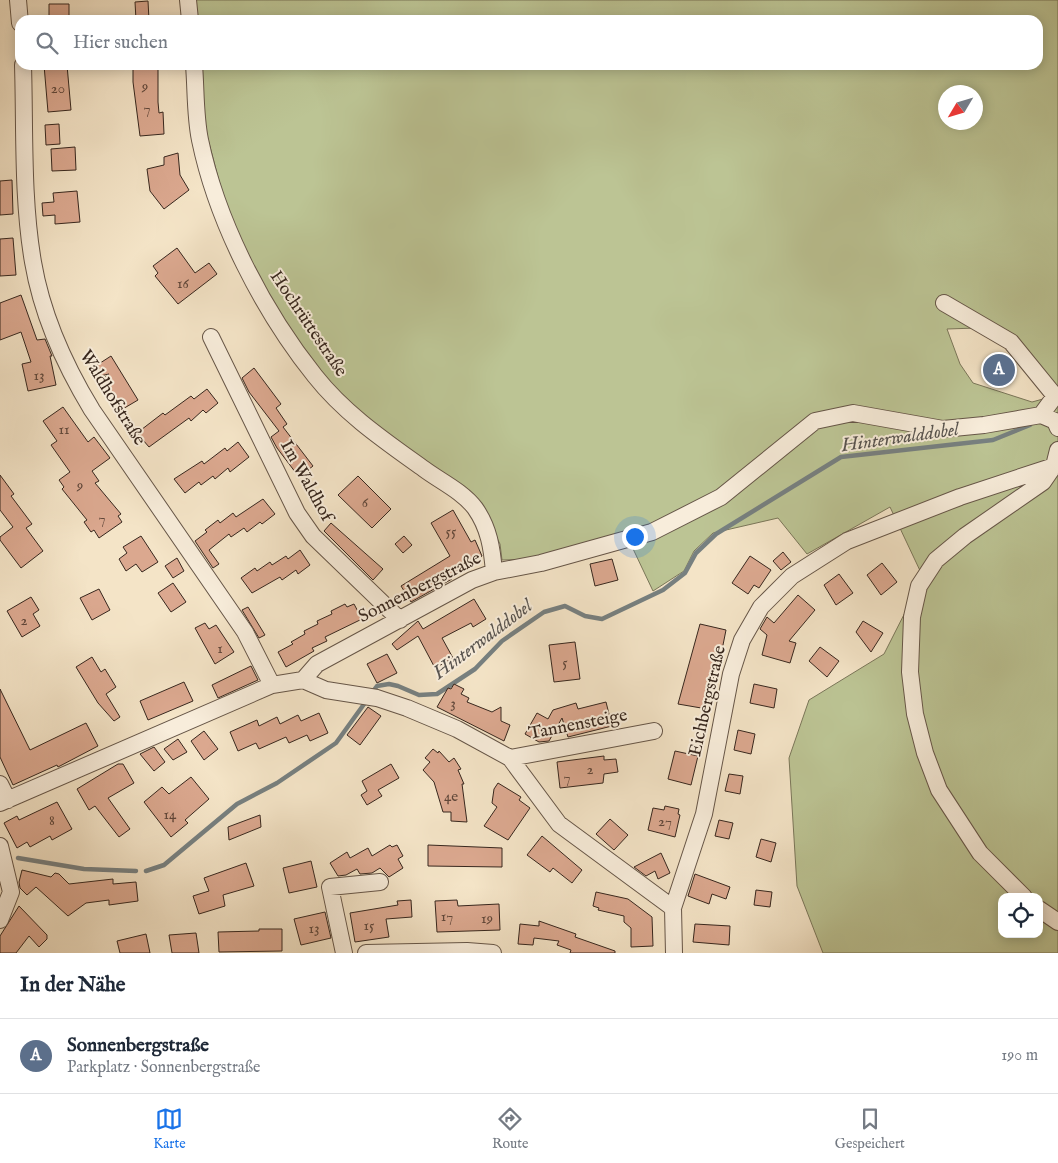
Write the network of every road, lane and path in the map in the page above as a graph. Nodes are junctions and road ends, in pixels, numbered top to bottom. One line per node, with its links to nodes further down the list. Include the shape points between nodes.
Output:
1 (18, 0): 3 (street)
2 (188, 0): 4 (street)
3 (19, 15)
4 (190, 15)
5 (23, 70): 15 (street, Waldhofstraße, via 28,217 33,263 54,338 71,376 92,410 245,632)
6 (194, 70): 12 (street, Hochrüttestraße, via 200,139 214,194 239,257 315,376 345,409 466,498 475,508 492,542)
7 (944, 303): 9 (street, via 1010,342 1054,396)
8 (211, 337): 13 (street, Im Waldhof, via 297,513 314,536)
9 (1041, 415): 10 (street, via 1055,421); 12 (street, Sonnenbergstraße, via 943,429 853,413 815,421 721,496 652,532 541,563)
10 (1058, 428)
11 (1056, 458): 22 (street, via 1043,482 936,560 919,586 912,617 910,672 915,714 939,790 980,853); 23 (street, Eichbergstraße, via 847,541 792,576 762,607 742,640 732,674 704,814)
12 (494, 572): 13 (street, Sonnenbergstraße, via 472,580)
13 (400, 620): 14 (street, Sonnenbergstraße, via 317,664)
14 (303, 680): 15 (street); 17 (street, via 326,690 377,698 457,729)
15 (272, 684): 19 (street)
16 (654, 731): 17 (street, Tannensteige)
17 (510, 758): 23 (street, via 560,824)
18 (0, 784): 19 (street)
19 (4, 802)
20 (0, 846): 25 (street, via 11,892)
21 (380, 882): 27 (street, via 330,887)
22 (1020, 893)
23 (673, 908): 30 (street, Eichbergstraße)
24 (1043, 912): 26 (street)
25 (0, 920)
26 (1058, 922)
27 (344, 953)
28 (366, 953): 29 (street)
29 (493, 953)
30 (674, 953)

